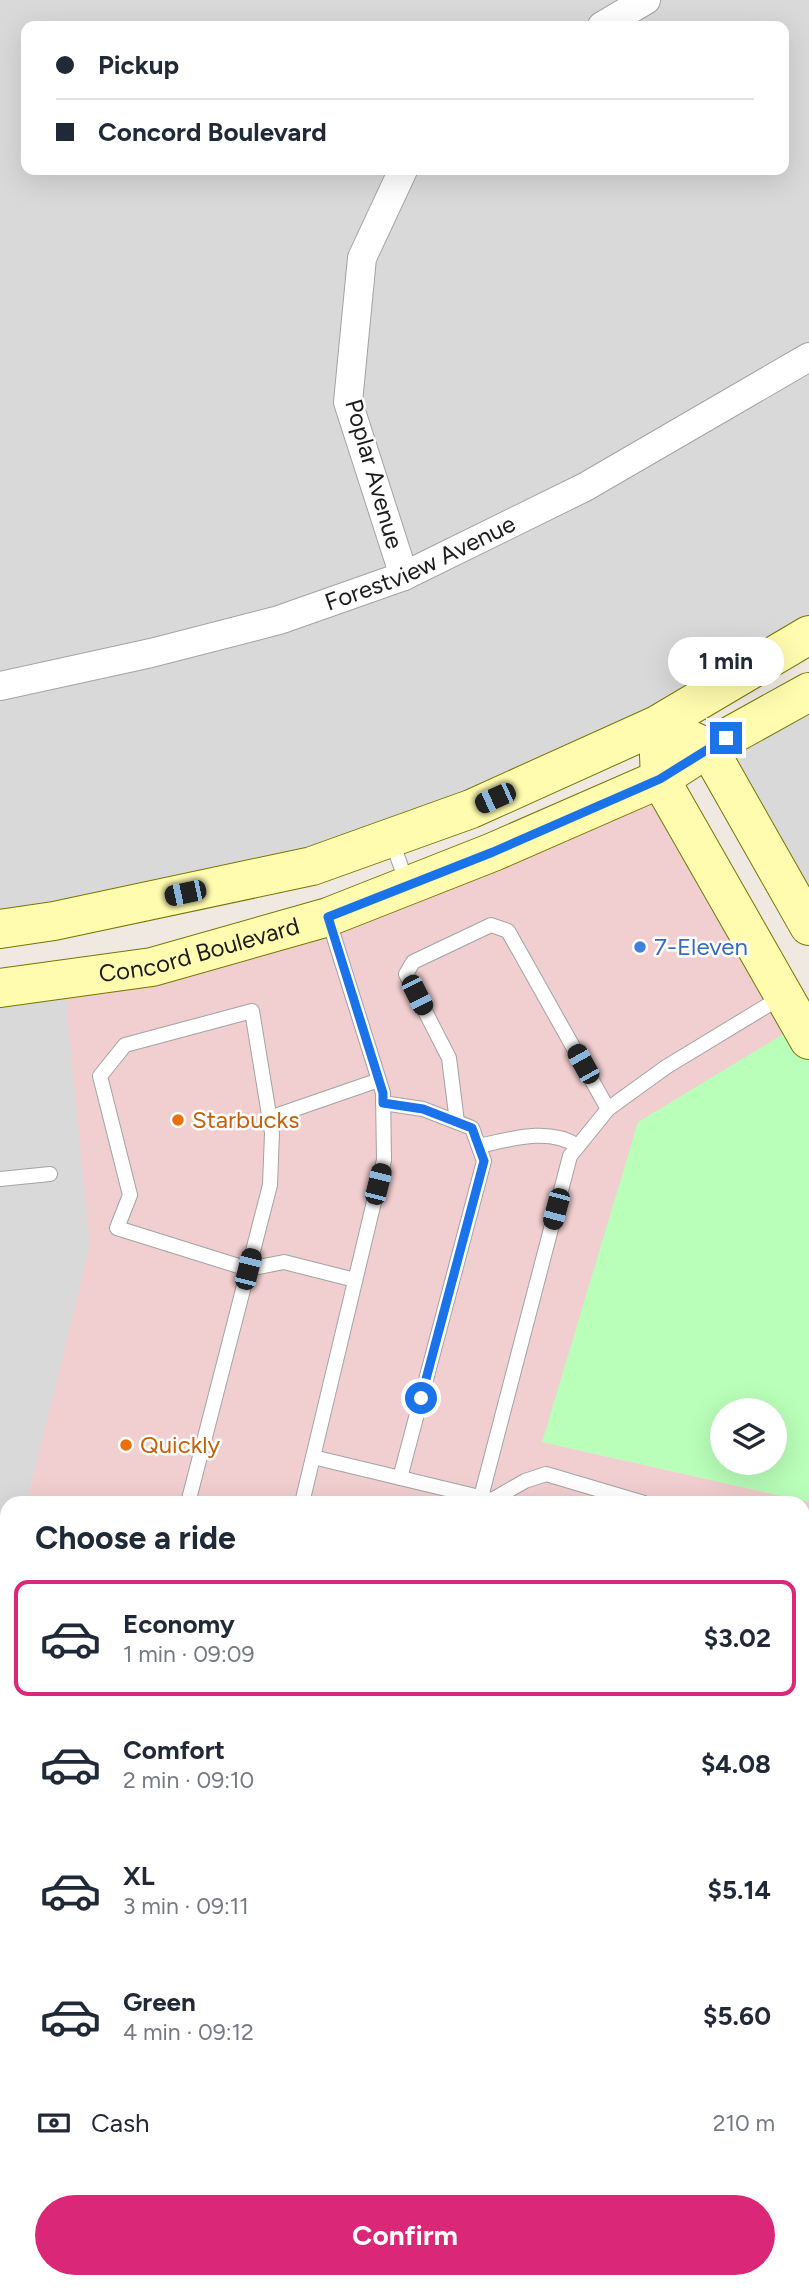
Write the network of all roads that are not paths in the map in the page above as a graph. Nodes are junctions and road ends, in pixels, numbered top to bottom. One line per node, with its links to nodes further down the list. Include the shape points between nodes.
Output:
1 (646, 0): 2 (street)
2 (610, 14)
3 (400, 175): 5 (street, Poplar Avenue, via 362,258 348,402)
4 (809, 357): 5 (street, Forestview Avenue, via 585,487)
5 (404, 576): 7 (street, Forestview Avenue, via 266,623)
6 (809, 635): 9 (street)
7 (0, 686)
8 (809, 692): 10 (street, Concord Boulevard)
9 (657, 725): 10 (street); 11 (street); 12 (street, via 471,809)
10 (708, 748): 11 (street, Concord Boulevard); 15 (street)
11 (660, 779): 13 (street, Concord Boulevard); 18 (street)
12 (391, 838): 13 (lane); 16 (street, via 312,866)
13 (408, 886): 14 (street, Concord Boulevard)
14 (328, 917): 17 (street, Concord Boulevard, via 152,967); 20 (lane)
15 (809, 926)
16 (0, 929)
17 (0, 988)
18 (784, 995): 19 (street); 22 (lane, via 666,1067)
19 (809, 1040)
20 (379, 1080): 21 (lane); 23 (lane)
21 (383, 1103): 24 (lane, via 423,1109); 30 (lane, via 384,1160)
22 (608, 1109): 24 (lane, via 508,931 491,925 413,962 406,974 449,1058); 26 (lane)
23 (269, 1118): 29 (lane, via 270,1185); 29 (lane, via 252,1010 125,1045 100,1076 130,1195 117,1228)
24 (457, 1122): 25 (lane, via 472,1128)
25 (479, 1146): 26 (lane, via 527,1136 565,1138); 32 (lane, via 484,1161)
26 (578, 1146): 36 (lane, via 570,1156)
27 (50, 1174): 28 (lane)
28 (0, 1179)
29 (248, 1269): 30 (lane, via 284,1262); 33 (lane)
30 (355, 1280): 31 (lane)
31 (313, 1457): 32 (lane); 34 (lane)
32 (400, 1478): 35 (lane)
33 (190, 1496)
34 (304, 1496)
35 (477, 1496)
36 (481, 1496)
37 (499, 1496): 38 (lane, via 546,1474)
38 (620, 1496)

